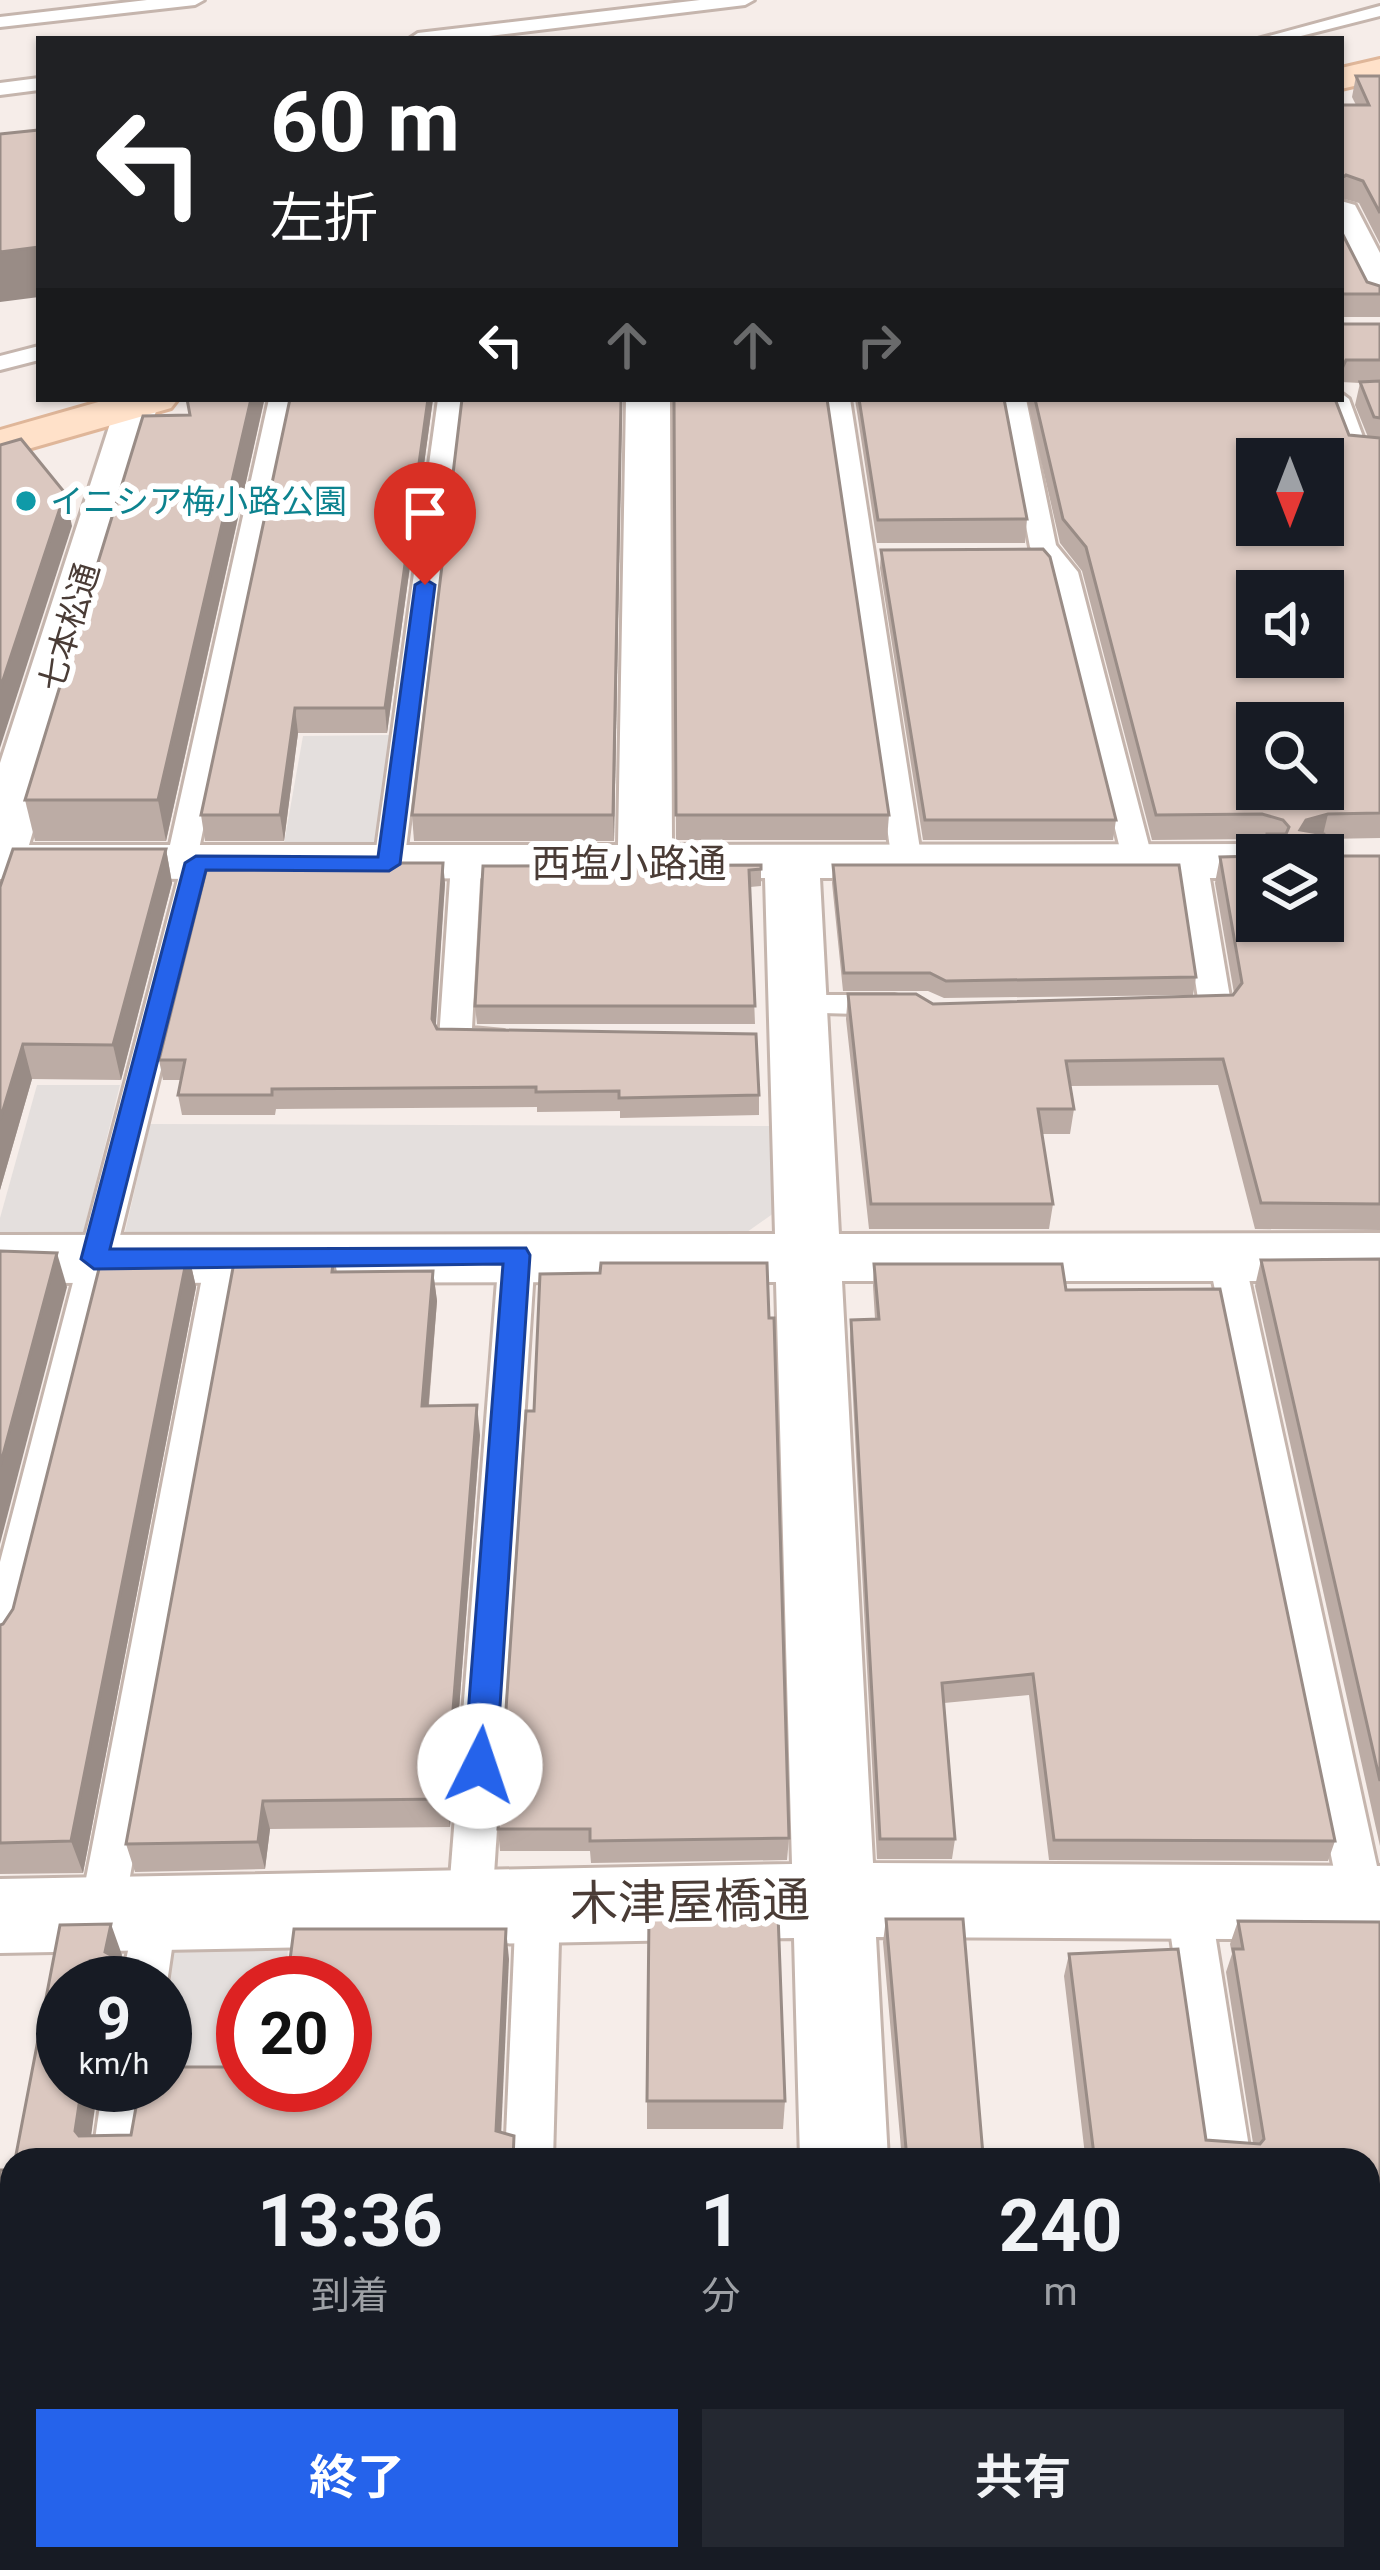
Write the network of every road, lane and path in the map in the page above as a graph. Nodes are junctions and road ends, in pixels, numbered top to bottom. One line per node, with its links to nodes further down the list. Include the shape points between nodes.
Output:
1 (196, 0): 4 (lane)
2 (745, 0): 5 (lane)
3 (1380, 11): 6 (lane)
4 (0, 22)
5 (443, 36)
6 (1279, 36)
7 (1380, 69): 8 (street)
8 (1344, 78)
9 (36, 84): 10 (lane)
10 (0, 89)
11 (1344, 217): 12 (street)
12 (1369, 250): 13 (street)
13 (1380, 293)
14 (36, 354): 15 (lane)
15 (0, 363)
16 (1346, 395): 24 (lane, via 1357,452)
17 (146, 402): 23 (street); 25 (street, 七本松通)
18 (280, 402): 30 (lane)
19 (450, 402): 31 (lane)
20 (648, 402): 33 (street)
21 (839, 402): 29 (lane, via 874,556)
22 (1014, 402): 26 (lane, via 1034,555 1065,572)
23 (0, 444)
24 (1380, 452)
25 (0, 849)
26 (1165, 861): 27 (street, 西塩小路通); 29 (street, 西塩小路通); 36 (lane, via 1216,1009)
27 (1236, 861)
28 (0, 862): 30 (street, 西塩小路通)
29 (907, 862): 34 (street, 西塩小路通)
30 (189, 863): 31 (street, 西塩小路通); 45 (lane)
31 (389, 864): 32 (street, 西塩小路通)
32 (466, 864): 33 (street, 西塩小路通); 38 (lane, via 455,1039)
33 (645, 864): 34 (street, 西塩小路通)
34 (792, 864): 37 (street)
35 (928, 1005): 37 (lane)
36 (1144, 1010)
37 (790, 1027): 40 (street)
38 (524, 1039)
39 (517, 1255): 40 (street); 42 (street); 50 (lane)
40 (807, 1255): 41 (street); 47 (street)
41 (1226, 1256): 43 (street); 49 (lane)
42 (224, 1257): 45 (street); 52 (lane)
43 (1380, 1257)
44 (0, 1259): 45 (street)
45 (94, 1259): 46 (lane)
46 (0, 1640)
47 (832, 1900): 48 (street, 木津屋橋通); 50 (street, 木津屋橋通); 56 (street)
48 (1188, 1902): 49 (street, 木津屋橋通); 57 (lane)
49 (1372, 1903)
50 (504, 1905): 52 (street, 木津屋橋通); 55 (lane)
51 (0, 1916): 52 (street, 木津屋橋通)
52 (133, 1938)
53 (124, 2112): 54 (lane)
54 (118, 2148)
55 (528, 2148)
56 (843, 2148)
57 (1224, 2148)

